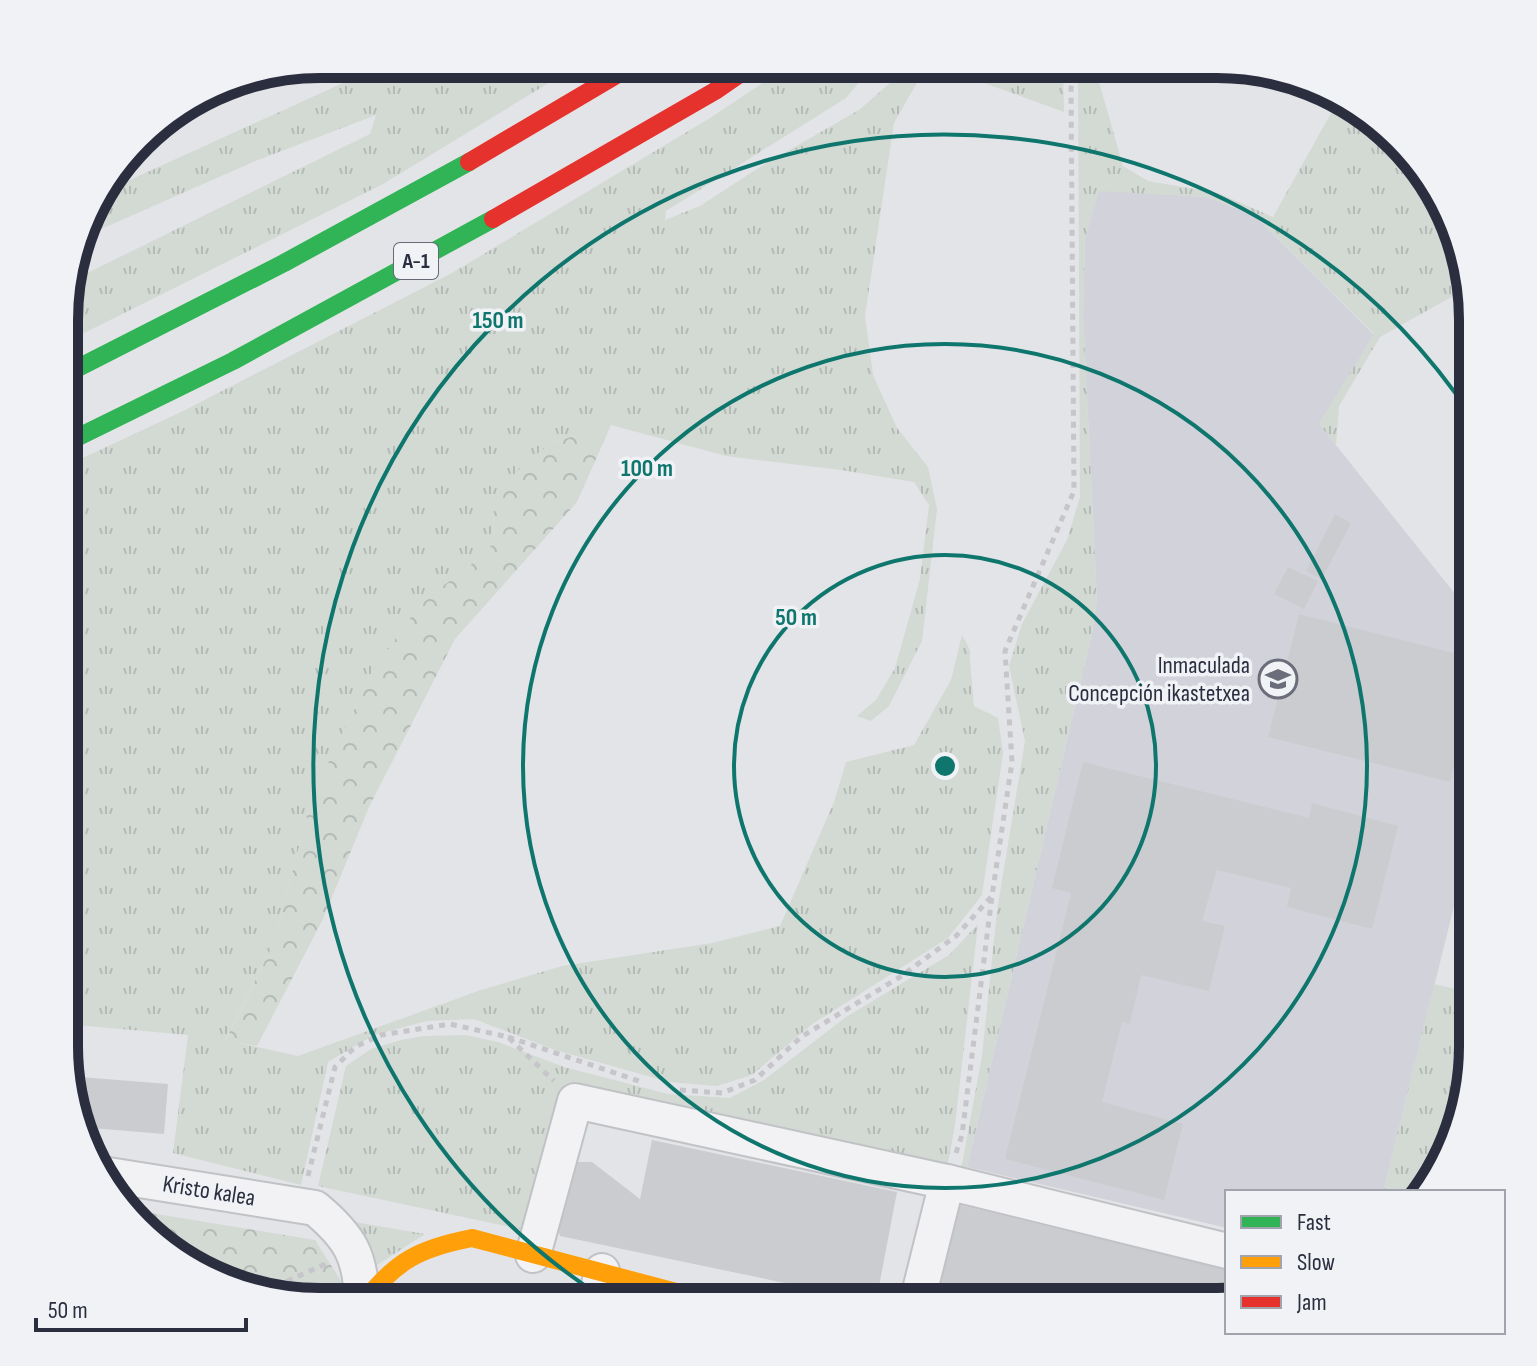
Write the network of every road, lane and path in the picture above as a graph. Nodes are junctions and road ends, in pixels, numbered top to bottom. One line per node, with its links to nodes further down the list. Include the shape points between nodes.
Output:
1 (611, 78): 4 (main road, A-1, via 341,234)
2 (733, 78): 5 (main road, A-1, via 375,284)
3 (1073, 79): 6 (path, via 1074,491 1005,651 1012,762)
4 (78, 368)
5 (78, 437)
6 (992, 896): 9 (path, via 956,936 801,1037 755,1080 722,1093); 12 (path, via 962,1135)
7 (508, 1037): 8 (path); 10 (path); 13 (path, via 450,1024 381,1035 355,1047 335,1067)
8 (646, 1083)
9 (675, 1089)
10 (575, 1101): 12 (street); 16 (street)
11 (117, 1176): 13 (street, Kristo kalea)
12 (947, 1182): 14 (street); 19 (street)
13 (308, 1207): 15 (street, via 331,1221)
14 (1225, 1251)
15 (355, 1252): 17 (path); 20 (street)
16 (533, 1255): 18 (main road); 21 (main road, via 472,1238 433,1245)
17 (281, 1284)
18 (598, 1287)
19 (921, 1287)
20 (362, 1288)
21 (373, 1288)

